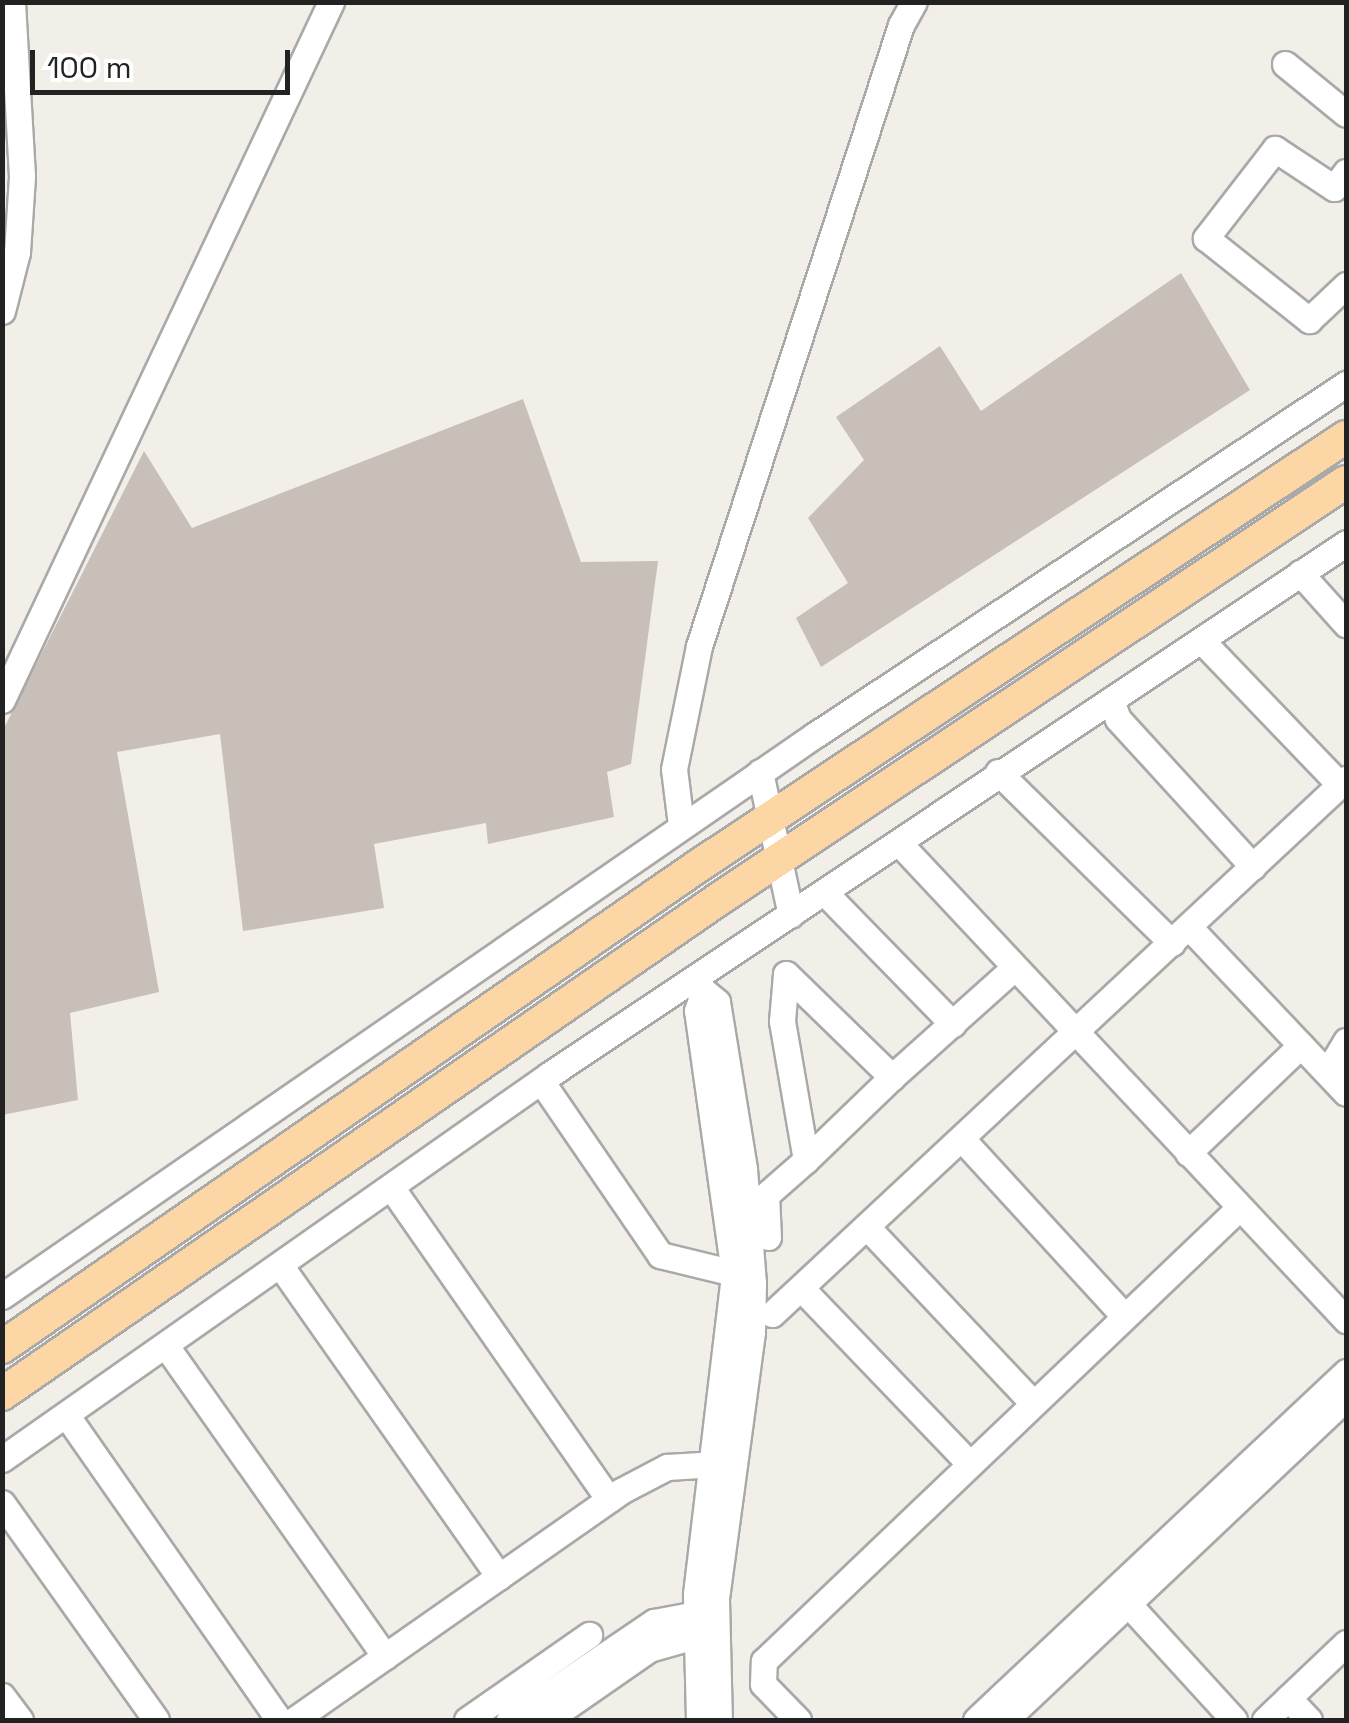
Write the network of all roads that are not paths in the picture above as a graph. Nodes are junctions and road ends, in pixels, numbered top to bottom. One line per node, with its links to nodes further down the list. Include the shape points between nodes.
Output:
1 (12, 2): 11 (street, via 22,176 17,252)
2 (314, 2): 19 (street)
3 (331, 2): 20 (street)
4 (914, 2): 26 (street, via 901,24 699,646 674,769)
5 (1285, 64): 7 (street)
6 (2, 94): 9 (street, via 9,182)
7 (1346, 114)
8 (1346, 172): 10 (street, via 1334,188 1275,149 1206,238 1309,320)
9 (2, 236)
10 (1346, 285)
11 (2, 311)
12 (1346, 384): 22 (street)
13 (1346, 437): 25 (main road)
14 (1346, 482): 28 (main road)
15 (1346, 543): 16 (street)
16 (1300, 572): 17 (street); 18 (street)
17 (1346, 624)
18 (1202, 641): 21 (street); 24 (street)
19 (2, 663)
20 (2, 700)
21 (1111, 700): 23 (street); 29 (street, via 1118,719)
22 (760, 772): 25 (street); 26 (street)
23 (998, 772): 27 (street); 32 (street)
24 (1343, 782): 29 (street)
25 (769, 820): 28 (street); 57 (main road)
26 (681, 826): 52 (street)
27 (899, 844): 30 (street); 33 (street)
28 (778, 860): 31 (street); 59 (main road)
29 (1252, 867): 32 (street)
30 (825, 893): 31 (street); 35 (street)
31 (792, 915): 34 (street)
32 (1180, 935): 36 (street); 38 (street)
33 (1014, 968): 35 (street); 36 (street)
34 (703, 982): 41 (street); 50 (street, via 697,1010); 55 (street, via 717,1002)
35 (953, 1024): 40 (street)
36 (1075, 1034): 43 (street); 44 (street)
37 (1346, 1041): 39 (street)
38 (1301, 1045): 39 (street); 44 (street)
39 (1334, 1067): 42 (street)
40 (892, 1077): 45 (street); 45 (street, via 786,974 782,1020)
41 (540, 1081): 46 (street); 50 (street, via 660,1255)
42 (1346, 1094)
43 (962, 1139): 48 (street); 53 (street)
44 (1188, 1153): 47 (street)
45 (806, 1160): 55 (street, via 766,1195)
46 (391, 1187): 49 (street); 66 (street)
47 (1239, 1208): 53 (street); 54 (street)
48 (867, 1227): 51 (street); 61 (street)
49 (280, 1265): 56 (street); 68 (street)
50 (734, 1272): 65 (street)
51 (800, 1288): 55 (street); 64 (street)
52 (2, 1296)
53 (1124, 1316): 61 (street)
54 (1346, 1320)
55 (762, 1323): 70 (street)
56 (166, 1346): 62 (street); 73 (street)
57 (2, 1347)
58 (1346, 1372): 69 (street)
59 (2, 1394)
60 (1346, 1397): 69 (street)
61 (1032, 1402): 64 (street)
62 (67, 1416): 63 (street); 78 (street)
63 (2, 1460)
64 (968, 1462): 85 (street, via 764,1661 758,1674 763,1684)
65 (716, 1464): 66 (street, via 666,1467); 70 (street)
66 (610, 1499): 68 (street)
67 (2, 1503): 77 (street)
68 (499, 1577): 73 (street)
69 (1123, 1597): 86 (street); 87 (street); 88 (street)
70 (706, 1621): 81 (street, via 654,1622); 82 (street, via 649,1649); 83 (street); 84 (street)
71 (589, 1635): 80 (street)
72 (1343, 1652): 75 (street)
73 (385, 1657): 79 (street)
74 (2, 1696): 76 (street)
75 (1288, 1698): 89 (street); 90 (street)
76 (20, 1720)
77 (156, 1720)
78 (279, 1720)
79 (294, 1720)
80 (467, 1720)
81 (509, 1720)
82 (547, 1720)
83 (699, 1720)
84 (719, 1720)
85 (798, 1720)
86 (976, 1720)
87 (1005, 1720)
88 (1234, 1720)
89 (1265, 1720)
90 (1309, 1720)

